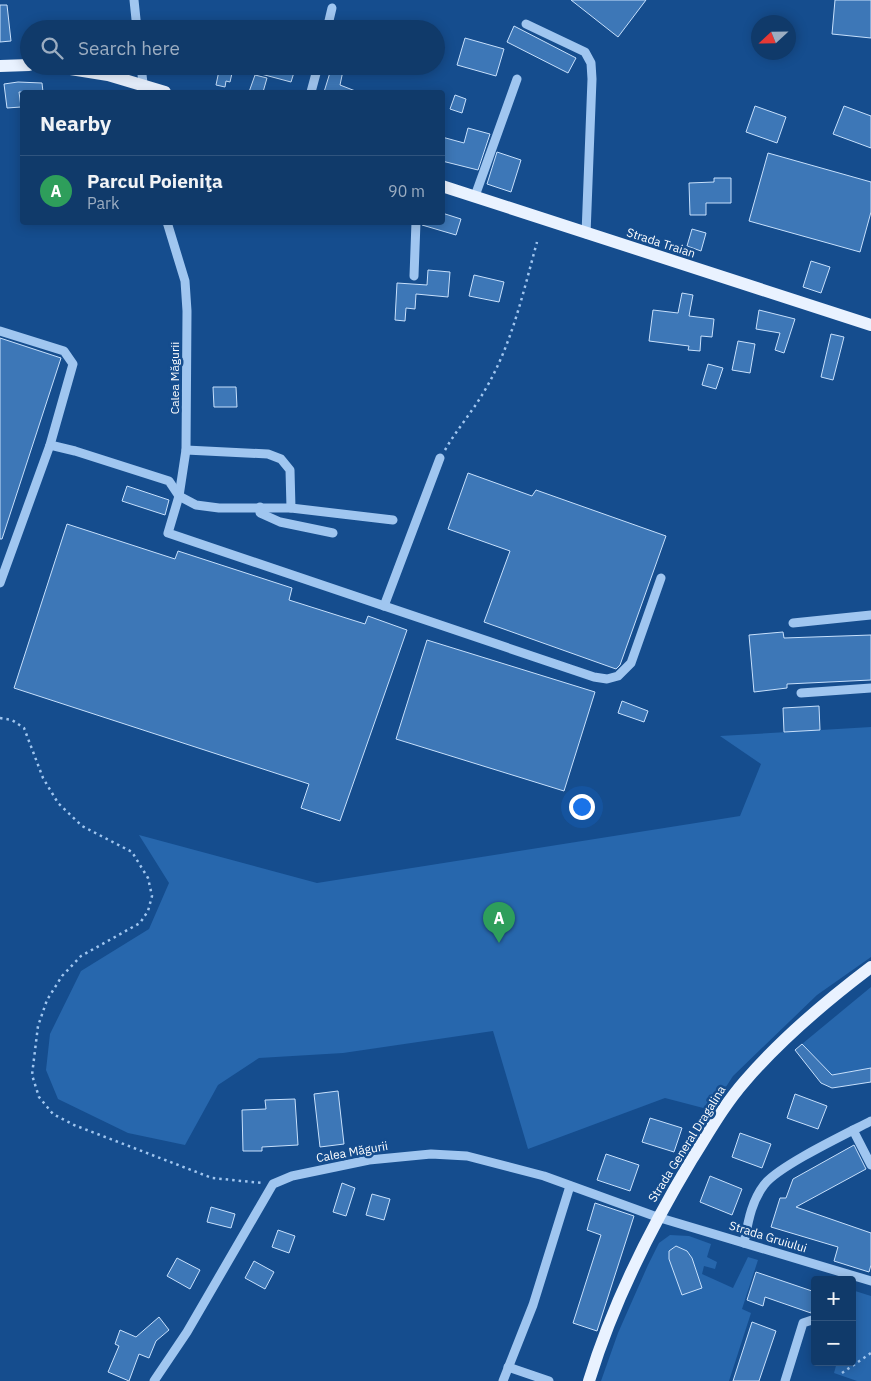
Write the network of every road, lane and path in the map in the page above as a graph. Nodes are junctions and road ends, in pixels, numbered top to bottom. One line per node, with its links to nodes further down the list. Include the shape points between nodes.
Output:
1 (134, 0): 3 (street)
2 (332, 8): 4 (street)
3 (136, 20)
4 (329, 20)
5 (526, 24): 18 (street, via 585,52 591,63)
6 (20, 65): 7 (main road)
7 (0, 66)
8 (100, 75): 12 (main road)
9 (142, 75): 12 (street)
10 (316, 75): 13 (street)
11 (517, 79): 15 (street)
12 (143, 89)
13 (312, 90)
14 (445, 187): 15 (main road, Strada Traian)
15 (475, 196): 18 (main road, Strada Traian)
16 (168, 225): 24 (street, Calea Măgurii, via 185,281 187,303)
17 (416, 225): 20 (street)
18 (586, 234): 21 (main road, Strada Traian)
19 (537, 242): 25 (path, via 513,332 485,390 460,423)
20 (414, 276)
21 (871, 325)
22 (0, 331): 23 (street, via 64,351 73,364)
23 (50, 445): 26 (street, via 169,481); 32 (street)
24 (186, 450): 26 (street, Calea Măgurii); 28 (street, via 268,454 282,459 290,470)
25 (440, 458): 33 (street)
26 (179, 496): 27 (street, via 196,505); 33 (street, Calea Măgurii, via 168,533)
27 (260, 507): 28 (street); 30 (street, via 260,513 280,522)
28 (291, 508): 29 (street)
29 (393, 520)
30 (333, 533)
31 (662, 578): 33 (street, via 631,663 618,676 607,679)
32 (0, 583)
33 (384, 606)
34 (871, 615): 35 (street)
35 (792, 623)
36 (871, 688): 37 (street)
37 (800, 693)
38 (0, 718): 43 (path, via 12,720 24,728 43,778 58,803 95,835 132,852 148,878 152,896 140,923 81,956 62,976 47,1000 38,1026 33,1058 32,1075 39,1097 53,1114 74,1125 212,1178)
39 (871, 967): 45 (main road, Strada General Dragalina, via 808,1018 744,1081 723,1108)
40 (871, 1121): 41 (street)
41 (853, 1130): 42 (street); 46 (street, via 795,1161 764,1183 752,1209)
42 (871, 1165)
43 (273, 1184): 44 (street, Calea Măgurii, via 292,1176 369,1160 431,1154 467,1156); 54 (street, via 187,1332)
44 (570, 1186): 45 (street, Calea Măgurii); 52 (street, via 533,1305)
45 (657, 1217): 46 (street, Strada Gruiului); 57 (main road, Strada General Dragalina, via 601,1344)
46 (744, 1243): 47 (street, Strada Gruiului)
47 (831, 1269): 48 (street); 49 (street, Strada Gruiului)
48 (828, 1276)
49 (871, 1282)
50 (811, 1320): 58 (street, via 803,1323)
51 (871, 1353): 53 (path)
52 (508, 1367): 55 (street); 56 (street)
53 (842, 1373)
54 (154, 1381)
55 (503, 1381)
56 (548, 1381)
57 (589, 1381)
58 (785, 1381)

